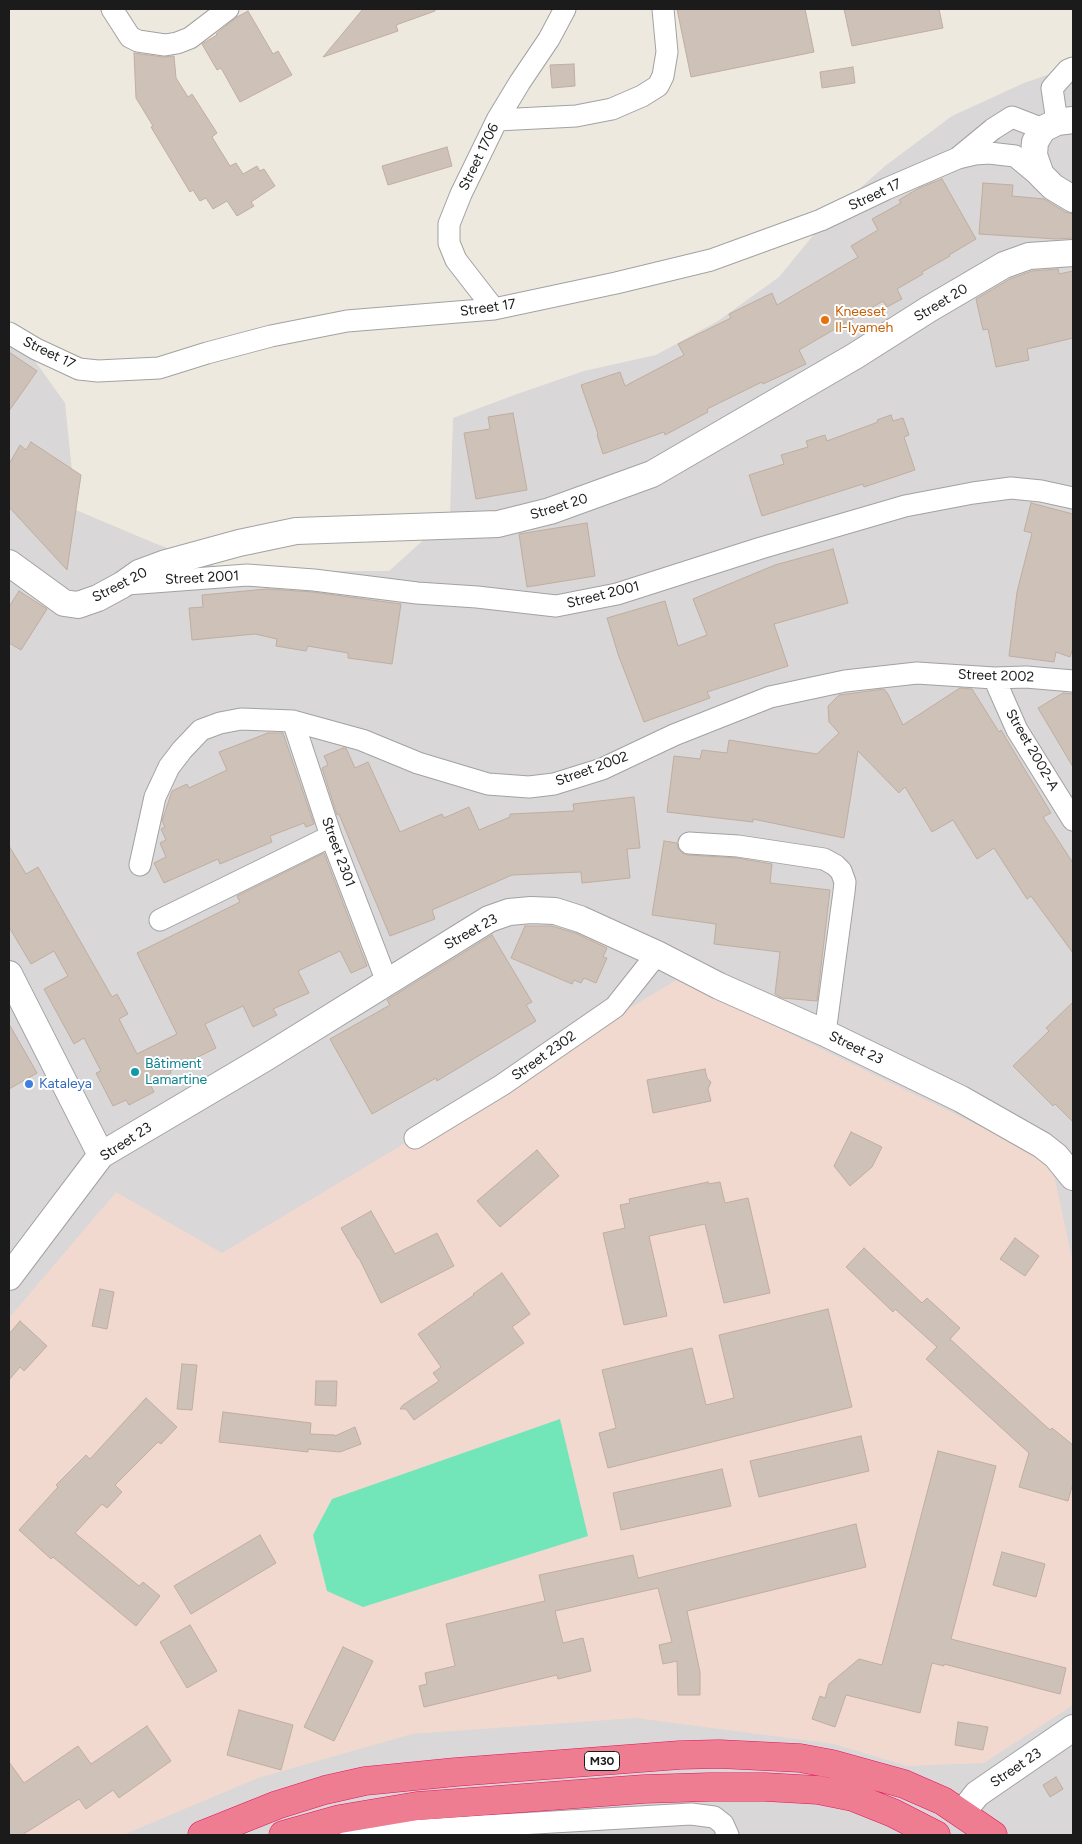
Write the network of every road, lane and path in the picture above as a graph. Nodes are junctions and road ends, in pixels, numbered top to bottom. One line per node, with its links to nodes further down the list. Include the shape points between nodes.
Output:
1 (112, 9): 2 (street, via 130,37 165,45 190,38)
2 (228, 9)
3 (565, 9): 6 (street, Street 1706)
4 (663, 9): 6 (street, via 668,52 658,86 612,109 576,116)
5 (1073, 68): 7 (street, via 1052,88)
6 (497, 120): 11 (street, Street 1706, via 449,224 449,243 456,260)
7 (1058, 124): 8 (street, Street 17, via 1012,117); 9 (street, via 1035,142 1034,155 1041,175)
8 (958, 158): 9 (street, Street 17, via 989,153 1015,156); 11 (street, Street 17, via 821,220 711,260)
9 (1063, 193)
10 (1073, 253): 15 (street, Street 20, via 1029,256 1004,265 652,474 601,494 498,524 296,532 239,543 166,563 139,573)
11 (494, 309): 12 (street, Street 17, via 346,321 262,338 159,368 118,371 79,369)
12 (9, 332)
13 (1073, 498): 15 (street, Street 2001, via 1011,488 972,492 906,506 616,594 556,606 247,575)
14 (9, 563): 15 (street, Street 20, via 64,603 78,605)
15 (122, 585)
16 (994, 678): 17 (street, Street 2002); 18 (street, Street 2002, via 918,673 845,681 770,697 602,768 554,784 530,787 488,784 418,763 362,740); 19 (street, Street 2002-A, via 1018,730)
17 (1073, 681)
18 (293, 721): 20 (street, Street 2301); 22 (street, Street 2002, via 241,719 201,730 192,738 169,767 155,796)
19 (1073, 820)
20 (332, 836): 23 (street); 26 (street, Street 2301)
21 (689, 843): 27 (street, via 738,846 824,860 841,871 845,882)
22 (140, 865)
23 (160, 920)
24 (656, 954): 26 (street, Street 23, via 555,911 509,912 489,919); 27 (street, Street 23); 28 (street, Street 2302, via 615,1007 502,1085)
25 (10, 978): 29 (street)
26 (387, 982): 29 (street, Street 23)
27 (825, 1033): 30 (street, Street 23, via 1027,1135 1056,1156)
28 (415, 1138)
29 (101, 1155): 31 (street, Street 23)
30 (1073, 1177)
31 (9, 1277)
32 (1073, 1728): 33 (street, Street 23, via 977,1794)
33 (962, 1812): 34 (highway, M30, via 904,1784 832,1764 757,1755 680,1755 365,1781 277,1805); 39 (highway, M30)
34 (202, 1835)
35 (283, 1835): 38 (highway, via 340,1819 417,1806 708,1787 818,1790 853,1797 893,1812)
36 (350, 1835): 37 (street, via 691,1814 714,1817 723,1824)
37 (728, 1835)
38 (936, 1835)
39 (994, 1835)

